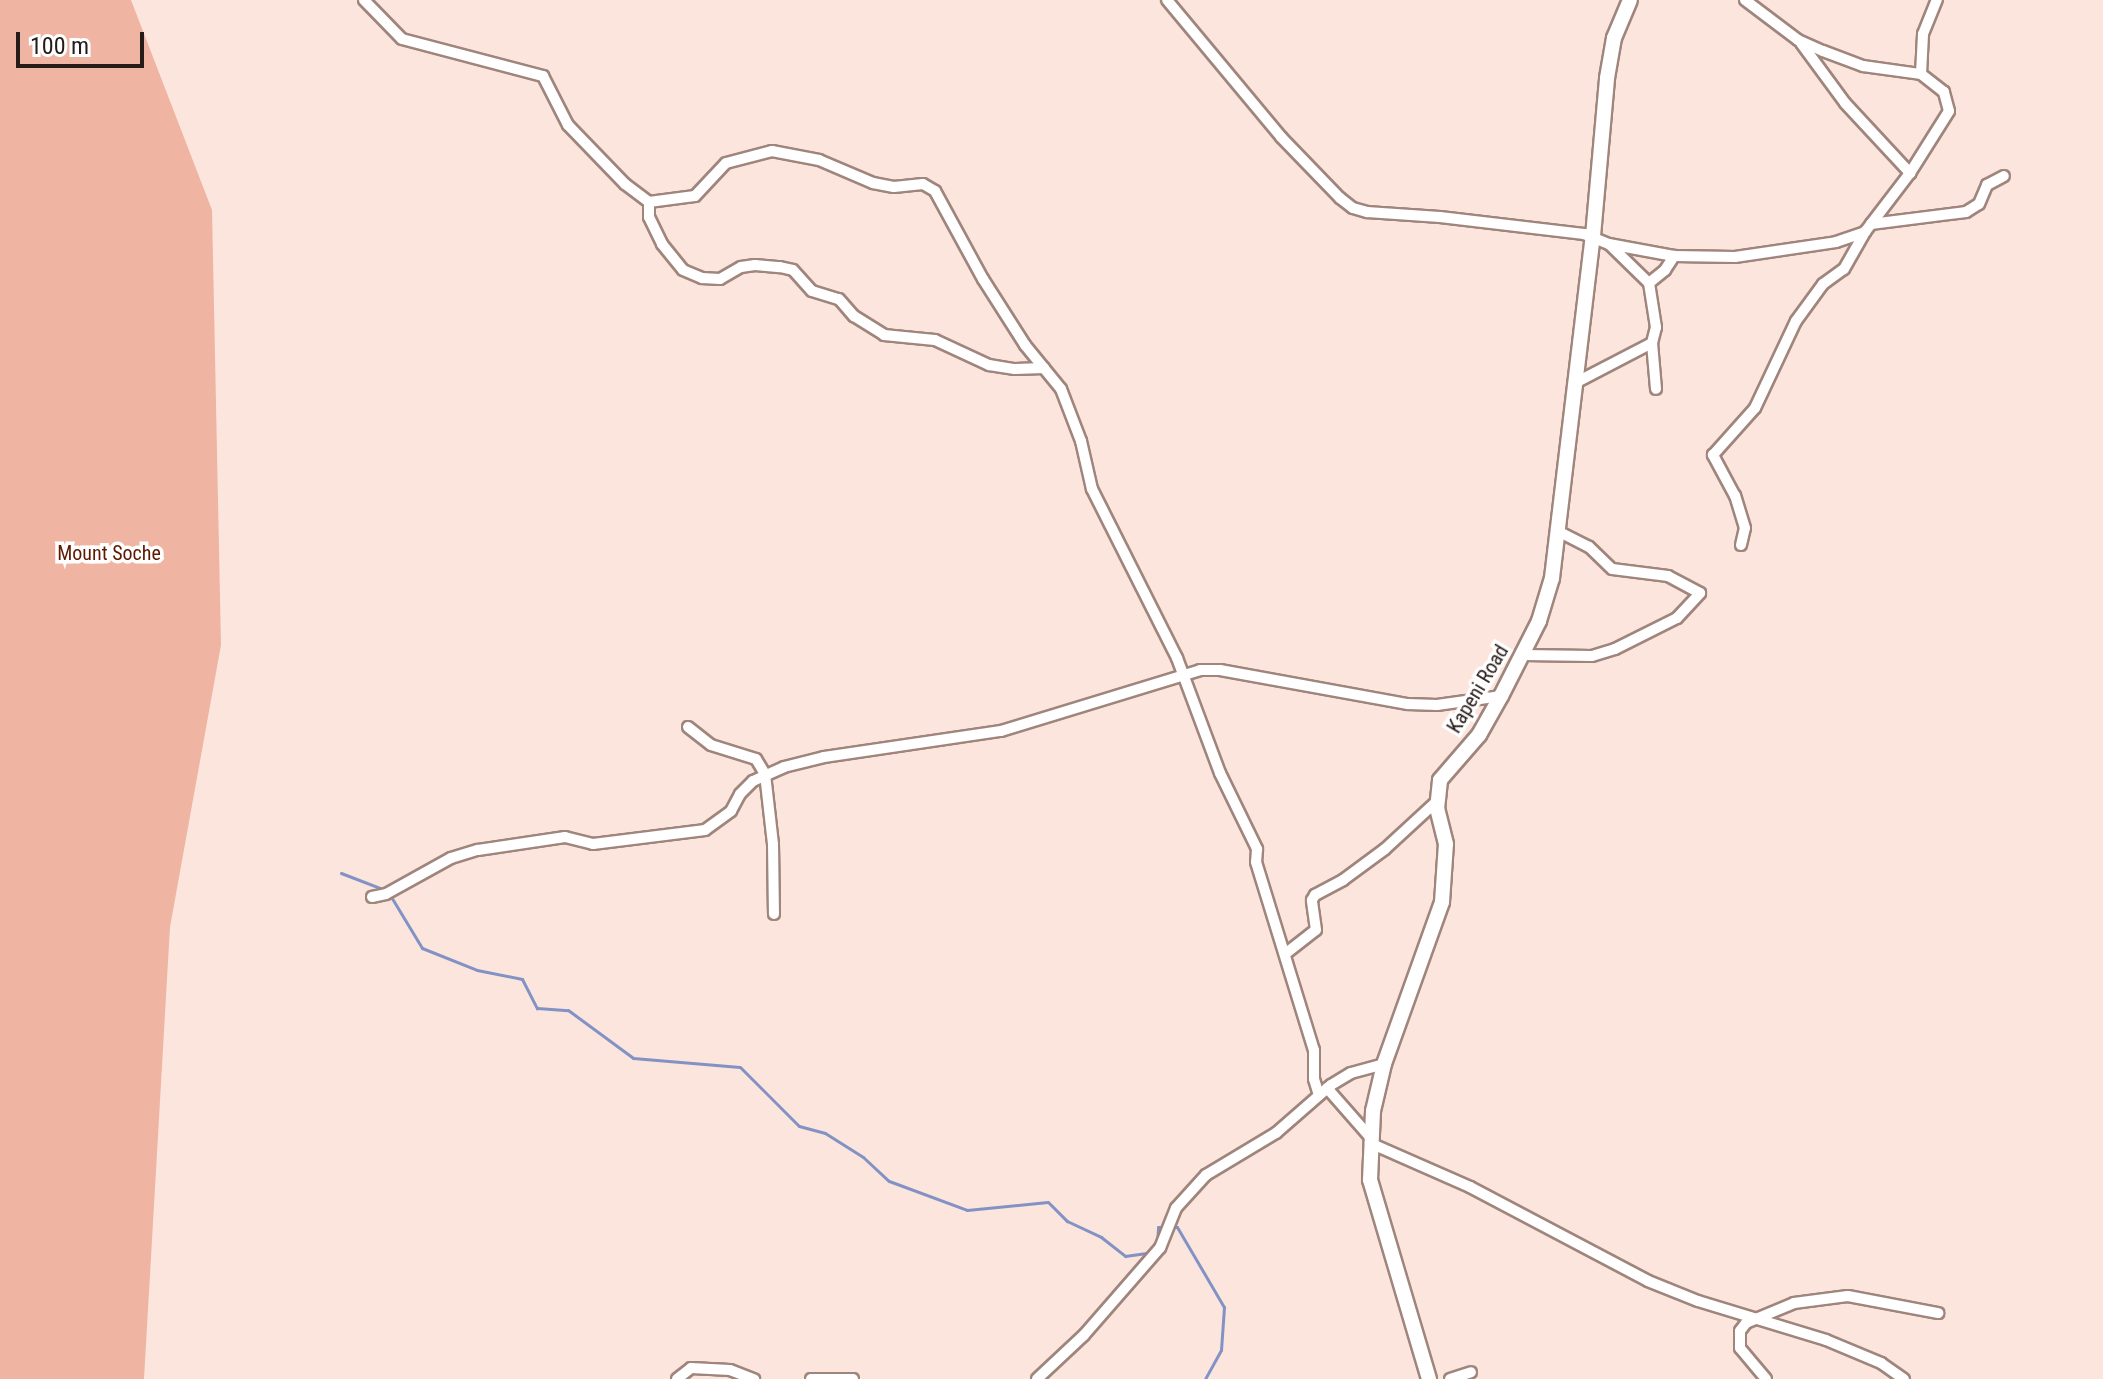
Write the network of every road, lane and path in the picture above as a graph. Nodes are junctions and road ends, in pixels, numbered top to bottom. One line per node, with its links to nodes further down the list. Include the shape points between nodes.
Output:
1 (364, 0): 10 (street, via 402,39 543,76 568,125)
2 (1630, 0): 12 (main road, Kapeni Road, via 1614,38 1607,78)
3 (1745, 0): 6 (street)
4 (1937, 0): 7 (street, via 1923,34)
5 (1170, 3): 12 (street, via 1263,118 1353,208)
6 (1798, 40): 7 (street, via 1863,66); 8 (street, via 1845,103)
7 (1921, 74): 8 (street, via 1944,92 1949,111)
8 (1910, 173): 11 (street)
9 (2004, 176): 11 (street, via 1987,185 1979,204 1966,212)
10 (649, 202): 17 (street, via 649,217 662,244 692,274 720,279 741,267 793,270 812,291 839,299 884,335 935,340 989,365); 17 (street, via 695,196 726,163 772,151 819,160 884,186 928,186)
11 (1868, 228): 14 (street, via 1836,242 1735,257); 21 (street, via 1844,269 1823,284 1796,321 1755,408 1713,455 1745,528)
12 (1593, 236): 13 (street); 18 (main road, Kapeni Road)
13 (1609, 244): 14 (street); 15 (street)
14 (1674, 256): 15 (street)
15 (1649, 283): 16 (street, via 1656,327)
16 (1652, 343): 18 (street); 19 (street)
17 (1044, 368): 23 (street, via 1061,389 1092,489 1159,618)
18 (1575, 383): 20 (main road, Kapeni Road)
19 (1656, 389)
20 (1558, 531): 22 (main road, Kapeni Road, via 1552,578); 22 (street, via 1589,547 1612,569 1668,576 1700,593 1677,618 1615,649 1592,656)
21 (1741, 545)
22 (1524, 655): 24 (main road, Kapeni Road)
23 (1182, 675): 24 (street, via 1220,670 1408,704); 26 (street, via 1001,731 824,757); 30 (street, via 1257,849 1256,862)
24 (1501, 696): 27 (main road, Kapeni Road, via 1479,735 1440,780)
25 (688, 727): 26 (street, via 711,745 756,759)
26 (765, 774): 28 (street, via 740,794 722,821 705,830 593,844 565,837 478,850); 29 (street)
27 (1436, 802): 30 (street, via 1385,849 1315,895 1316,930); 31 (main road, via 1446,844 1442,902)
28 (372, 897)
29 (774, 914)
30 (1285, 954): 32 (street, via 1314,1050 1314,1079)
31 (1384, 1064): 32 (street, via 1351,1073); 33 (main road)
32 (1323, 1091): 33 (street); 41 (street, via 1276,1133 1188,1191 1160,1248 1084,1335)
33 (1370, 1140): 35 (street, via 1648,1281); 42 (main road, via 1377,1212)
34 (1938, 1313): 35 (street, via 1884,1300 1826,1296)
35 (1759, 1318): 44 (street, via 1746,1323 1739,1339 1748,1360); 45 (street, via 1865,1356)
36 (1471, 1372): 43 (street)
37 (677, 1379): 38 (street, via 691,1368 730,1370)
38 (754, 1379)
39 (811, 1379): 40 (street)
40 (853, 1379)
41 (1037, 1379)
42 (1429, 1379)
43 (1450, 1379)
44 (1766, 1379)
45 (1904, 1379)

